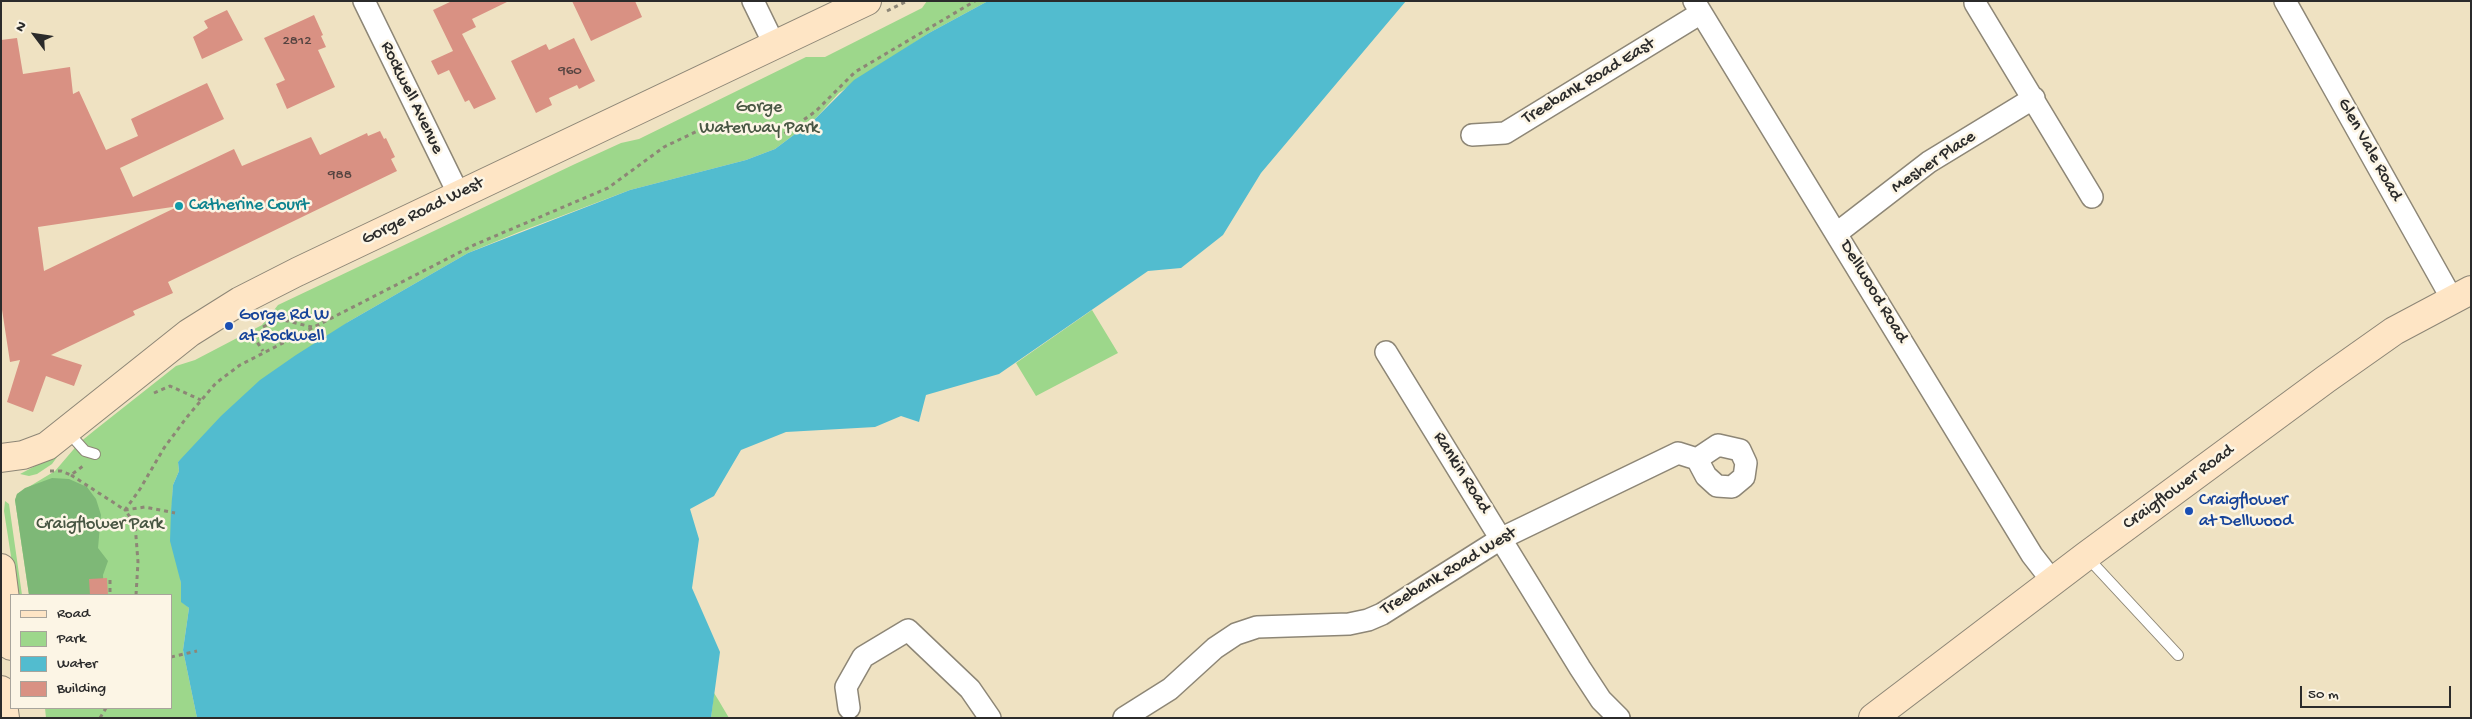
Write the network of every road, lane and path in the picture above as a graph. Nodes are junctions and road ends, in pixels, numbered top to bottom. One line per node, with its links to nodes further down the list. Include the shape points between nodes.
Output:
1 (364, 1): 11 (street, Rockwell Avenue)
2 (753, 1): 8 (street)
3 (867, 1): 8 (main road, Gorge Road West)
4 (976, 1): 16 (path, via 856,72 816,111 784,134 714,123 664,147 608,188 474,245)
5 (2285, 1): 14 (street, Glen Vale Road)
6 (1975, 3): 9 (street)
7 (1698, 7): 10 (street, Treebank Road East, via 1505,133); 13 (street, Dellwood Road)
8 (775, 46): 11 (main road, Gorge Road West)
9 (2034, 98): 12 (street); 13 (street, Mesher Place, via 1929,162)
10 (1472, 135)
11 (459, 195): 22 (main road, Gorge Road West, via 240,301 189,333 147,375)
12 (2092, 198)
13 (1837, 233): 34 (street, Dellwood Road, via 2032,555)
14 (2461, 294): 31 (main road, Craigflower Road, via 2394,331)
15 (263, 327): 16 (path, via 279,318)
16 (313, 327): 18 (path)
17 (253, 336): 18 (path)
18 (263, 351): 21 (path, via 240,364)
19 (1386, 352): 30 (street, Rankin Road)
20 (150, 395): 21 (path, via 170,386)
21 (201, 400): 28 (path, via 164,448)
22 (67, 431): 23 (lane, via 85,450); 24 (main road, Gorge Road West, via 47,446 23,455)
23 (95, 454): 27 (path)
24 (1, 458)
25 (1696, 458): 30 (street, Treebank Road West, via 1678,453)
26 (50, 471): 27 (path)
27 (71, 475): 28 (path)
28 (125, 510): 29 (path, via 145,508); 36 (path, via 135,524)
29 (175, 513)
30 (1502, 538): 46 (street, Treebank Road West, via 1368,620 1350,624 1257,627 1236,634 1215,648 1170,689); 47 (street, Rankin Road, via 1601,700)
31 (2086, 556): 34 (main road, Craigflower Road); 39 (lane)
32 (1, 568): 37 (main road)
33 (110, 580): 35 (path)
34 (2052, 582): 43 (main road, Craigflower Road)
35 (110, 594)
36 (136, 594)
37 (10, 638)
38 (197, 651): 40 (path)
39 (2178, 655)
40 (172, 657)
41 (1, 690): 44 (main road)
42 (849, 708): 45 (street, via 846,687 863,657 908,630 970,689)
43 (1877, 716)
44 (5, 718)
45 (990, 718)
46 (1124, 718)
47 (1619, 718)

